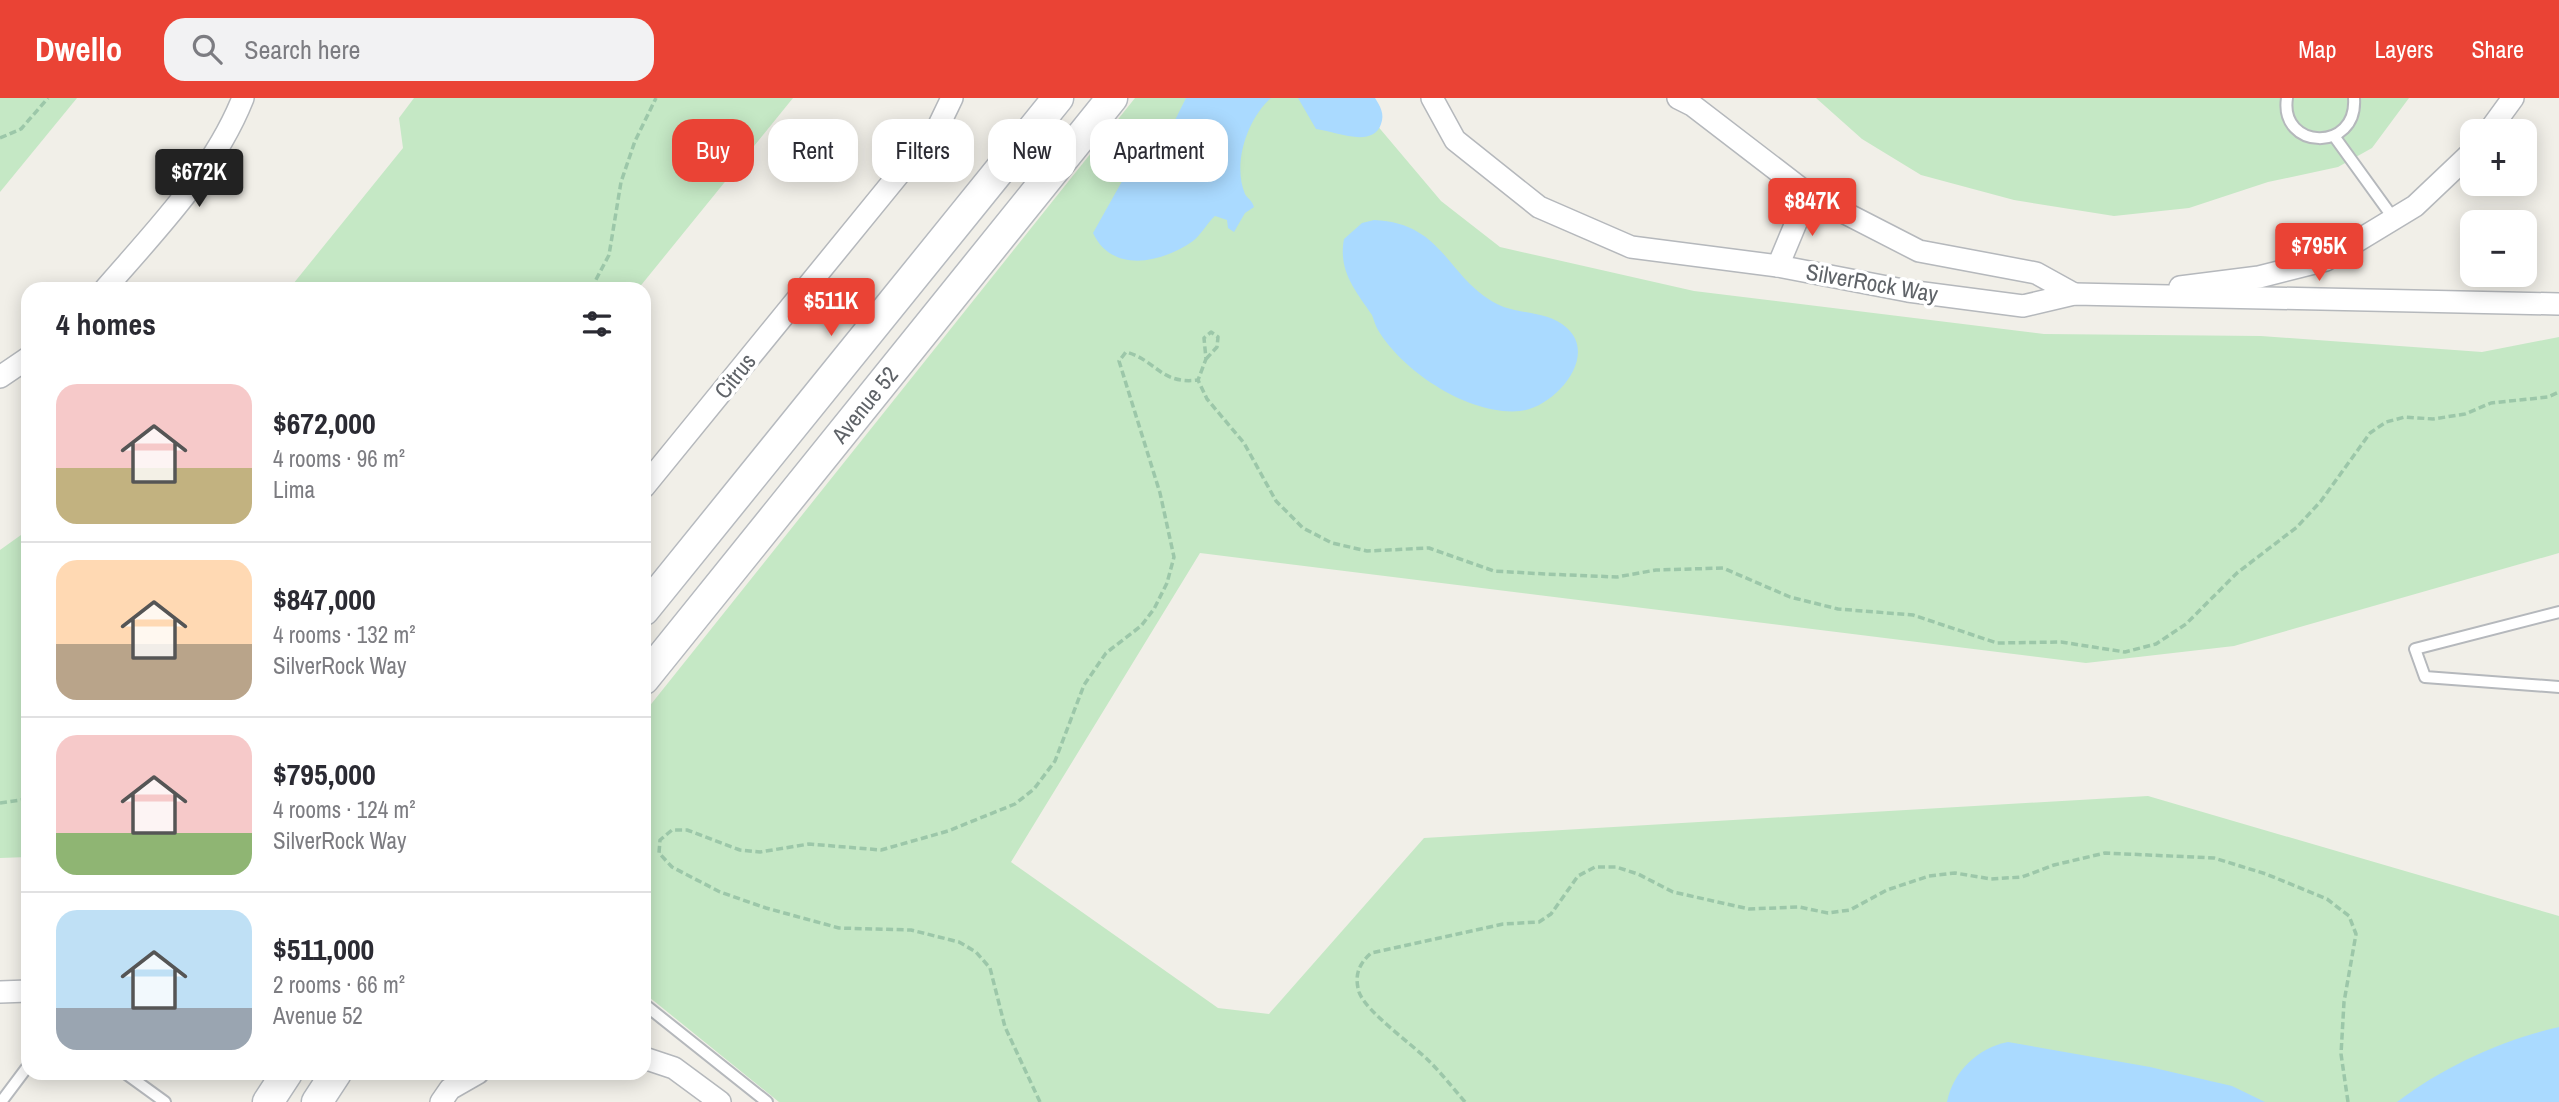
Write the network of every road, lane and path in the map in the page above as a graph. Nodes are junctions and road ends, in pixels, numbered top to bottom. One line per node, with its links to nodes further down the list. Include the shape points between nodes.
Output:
1 (48, 98): 14 (path, via 21,129)
2 (243, 98): 19 (street, via 231,129 204,170)
3 (656, 98): 20 (path, via 621,182 609,255)
4 (952, 98): 29 (street, Citrus, via 939,125)
5 (1058, 98): 30 (main road, Avenue 52)
6 (1112, 98): 32 (main road, Avenue 52)
7 (1432, 98): 18 (street, SilverRock Way, via 1455,140 1539,207 1631,247)
8 (1678, 98): 16 (street, SilverRock Way)
9 (2287, 98): 13 (lane, via 2288,116 2301,134 2323,139)
10 (2354, 98): 13 (lane, via 2350,121)
11 (2513, 98): 12 (street)
12 (2498, 119)
13 (2334, 136): 17 (lane)
14 (0, 138)
15 (2460, 163): 17 (street, via 2415,206)
16 (1808, 194): 18 (street); 21 (street, SilverRock Way, via 1919,251 2036,273)
17 (2394, 219): 22 (street, via 2326,260 2259,276)
18 (1778, 266): 21 (street, SilverRock Way, via 1908,291 2023,306)
19 (111, 282)
20 (595, 282)
21 (2074, 294): 22 (street, SilverRock Way)
22 (2112, 297): 23 (street, SilverRock Way)
23 (2559, 304)
24 (1206, 359): 24 (path, via 1217,347 1218,337 1211,332 1204,338); 27 (path)
25 (21, 363): 26 (street)
26 (0, 377)
27 (1198, 380): 28 (path, via 1207,399 1244,443 1276,501 1303,528 1332,543 1367,551 1429,548 1494,570 1545,574 1617,577 1656,570 1723,568 1790,597 1838,609 1913,615 1997,643 2061,642 2125,652 2156,644 2186,624 2237,573 2297,527 2370,433 2386,422 2465,414 2491,403); 52 (path, via 1166,377 1136,354 1126,352 1119,361 1160,493 1174,557 1154,609 1141,626 1107,653 1084,685 1055,761 1034,789 1015,804 960,827 881,850 809,844 750,851 687,830 672,830 660,840 659,853 672,867 720,892 839,928 911,930 959,942 976,952 990,968 1005,1027)
28 (2559, 392)
29 (651, 478)
30 (651, 601)
31 (2559, 612): 33 (lane, via 2415,649 2425,677)
32 (651, 670)
33 (2559, 687)
34 (21, 800): 35 (path)
35 (0, 803)
36 (21, 991): 37 (street)
37 (0, 992)
38 (651, 1010): 51 (lane)
39 (651, 1060): 50 (street, via 674,1068)
40 (21, 1075): 45 (lane)
41 (135, 1080): 46 (lane)
42 (282, 1080): 47 (main road)
43 (331, 1080): 48 (main road)
44 (466, 1080): 49 (street, via 450,1089)
45 (1, 1102)
46 (165, 1102)
47 (268, 1102)
48 (317, 1102)
49 (441, 1102)
50 (720, 1102)
51 (767, 1102)
52 (1040, 1102)
53 (1465, 1102): 54 (path, via 1431,1063 1370,1009 1360,993 1359,969 1371,953 1458,932 1539,922 1551,914 1578,876 1595,867 1616,867 1673,892 1749,909 1799,907 1828,913 1850,910 1886,890 1929,876 2022,877 2105,853 2214,858 2266,874 2326,900 2349,916 2356,934 2341,1054)
54 (2348, 1102)

